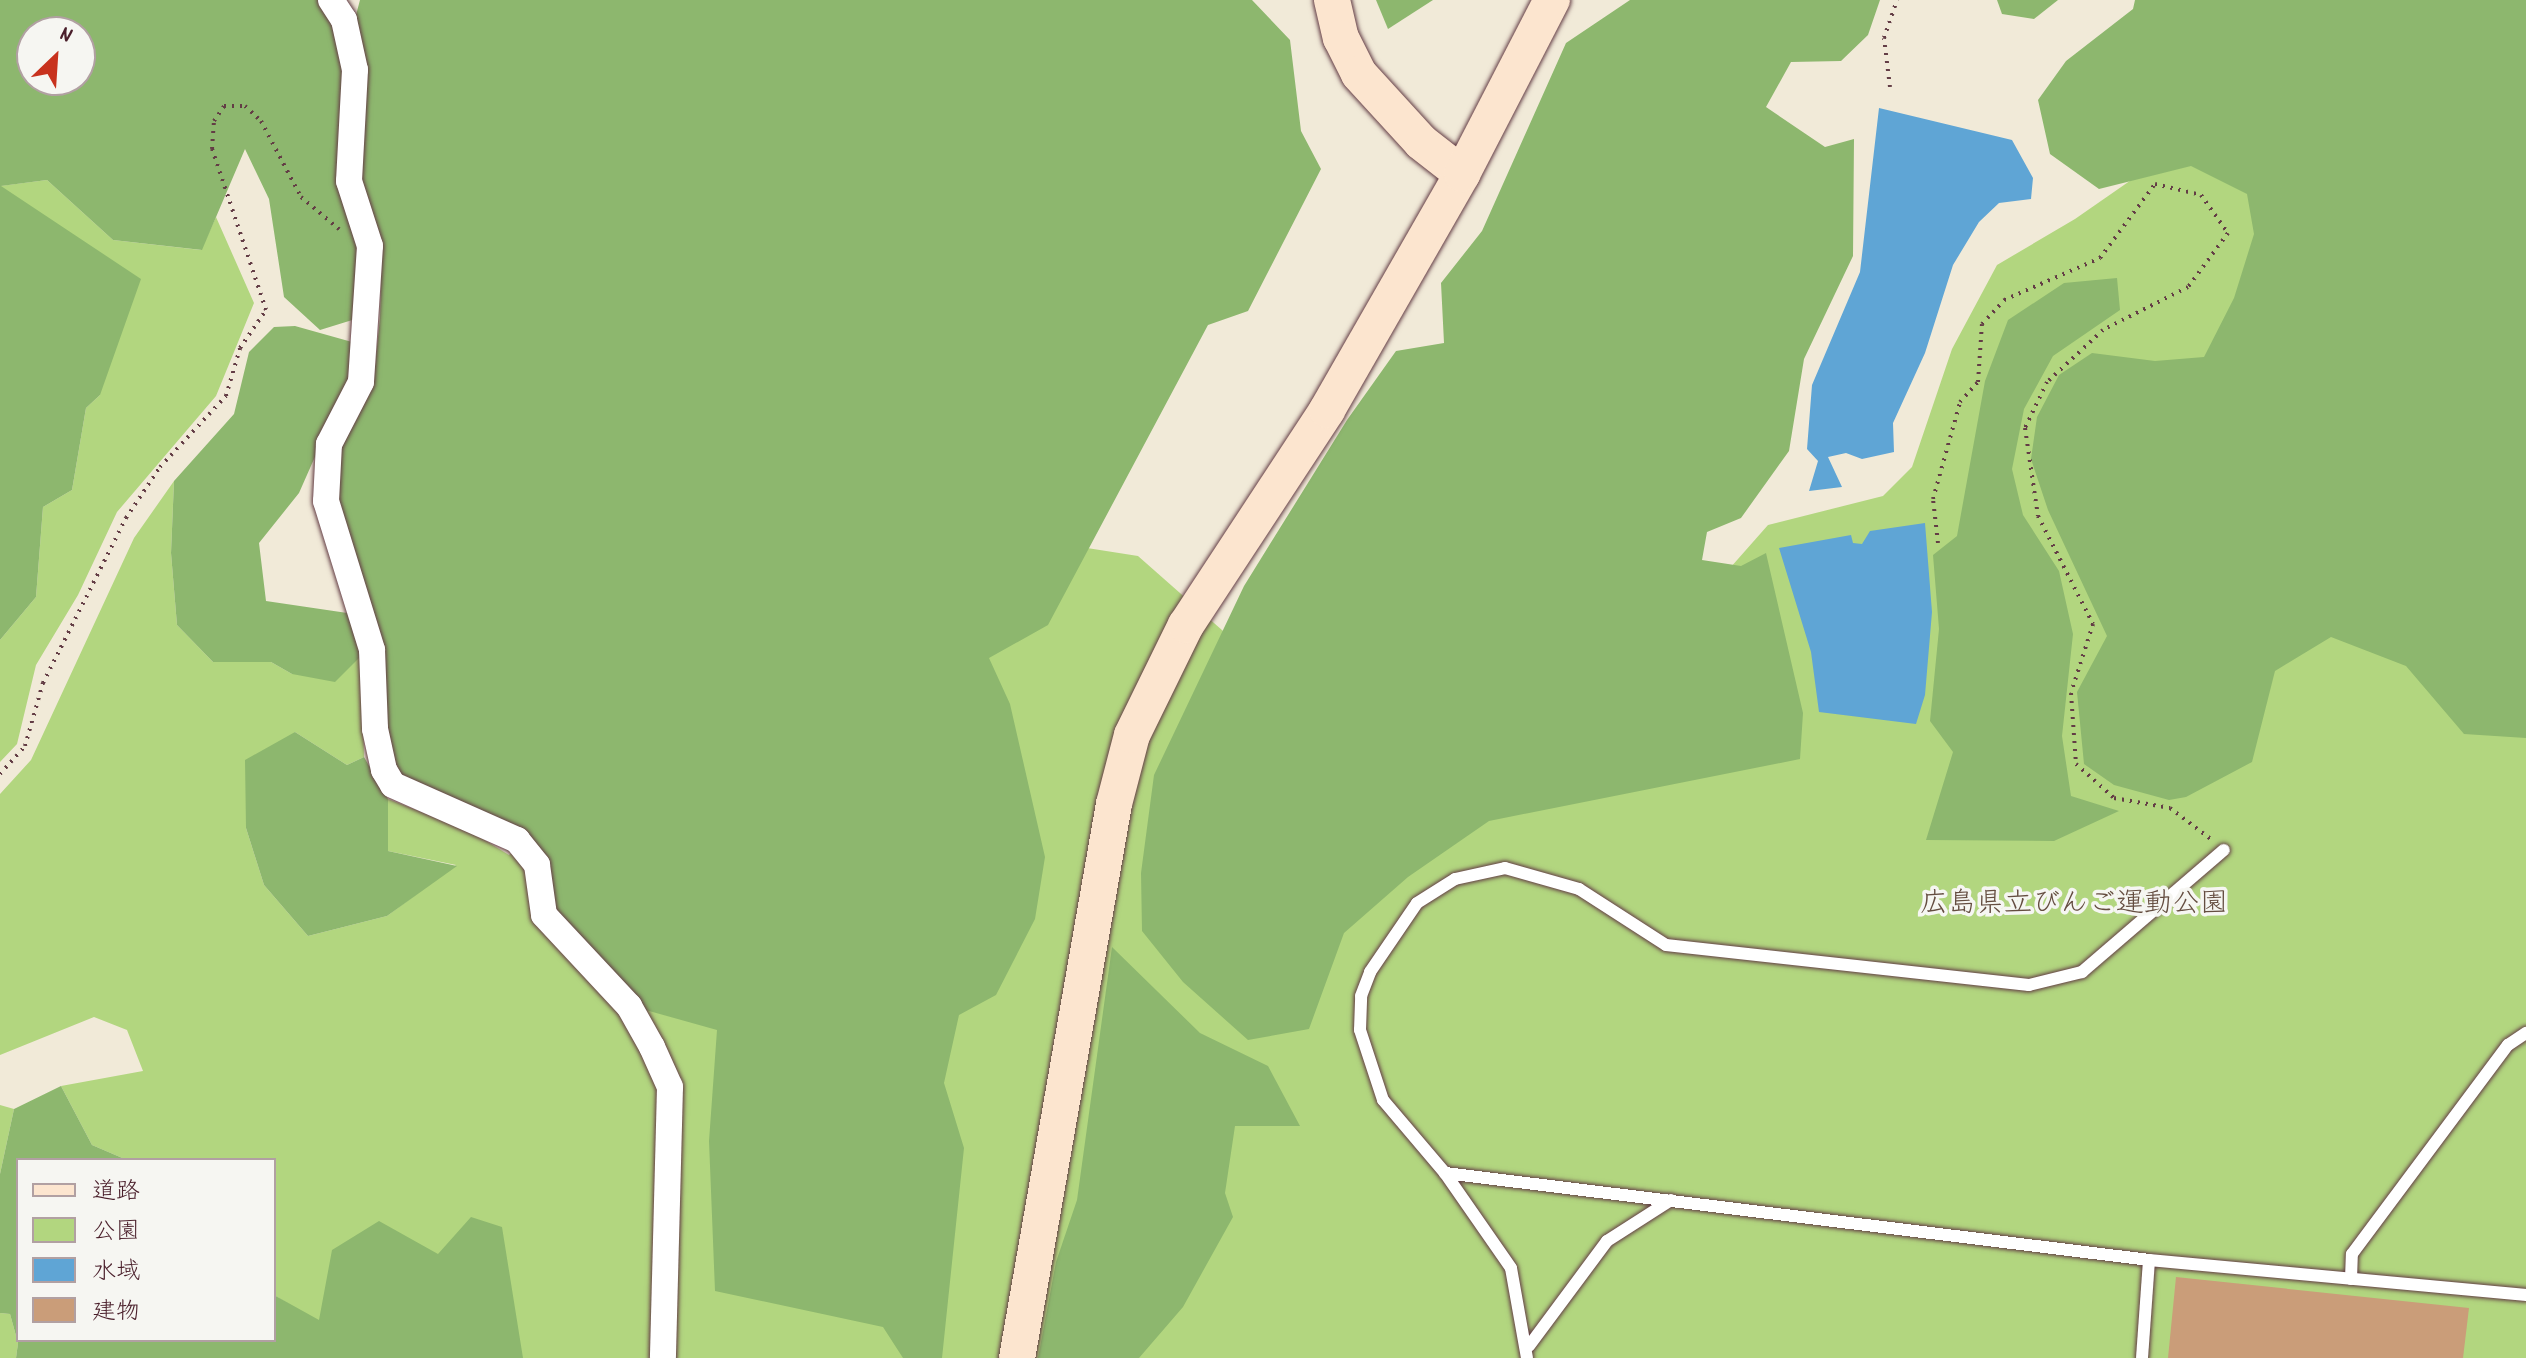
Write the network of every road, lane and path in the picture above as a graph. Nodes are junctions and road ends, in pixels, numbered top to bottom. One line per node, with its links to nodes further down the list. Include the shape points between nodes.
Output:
1 (331, 0): 7 (street, via 344,20 355,70 349,181)
2 (1332, 0): 6 (street, via 1341,38 1359,74 1421,142)
3 (1552, 0): 6 (street)
4 (1897, 0): 5 (path, via 1884,38)
5 (1890, 87)
6 (1462, 174): 19 (street, via 1327,410 1186,625 1132,735 1114,804)
7 (370, 246): 9 (path, via 325,221 301,197 261,121 245,106 224,106 214,121 212,149 266,310 240,348 226,396 160,467 126,518 43,683 25,746); 18 (street, via 361,382 329,444 325,488 372,650 375,729 384,770 393,785 517,840 537,865 544,915 629,1006 652,1047 670,1087)
8 (1938, 543): 10 (path, via 1933,499 1960,402 1978,382 1982,324 2004,300 2100,258 2155,184 2201,195 2228,233 2188,287 2103,330 2047,382 2025,428 2038,516 2093,624 2071,693 2076,764 2114,798 2170,808)
9 (0, 774)
10 (2224, 850): 12 (lane, via 2082,972 2029,985 1666,945 1579,889 1505,868 1455,879 1417,903 1385,945 1361,996 1360,1030 1383,1100)
11 (2526, 1033): 15 (lane, via 2508,1045 2352,1254)
12 (1445, 1173): 13 (lane); 17 (lane, via 1511,1268)
13 (1671, 1200): 14 (lane); 17 (lane, via 1607,1241)
14 (2149, 1260): 15 (lane); 20 (lane)
15 (2351, 1279): 16 (lane)
16 (2526, 1295)
17 (1528, 1352)
18 (663, 1358)
19 (1017, 1358)
20 (2142, 1358)

